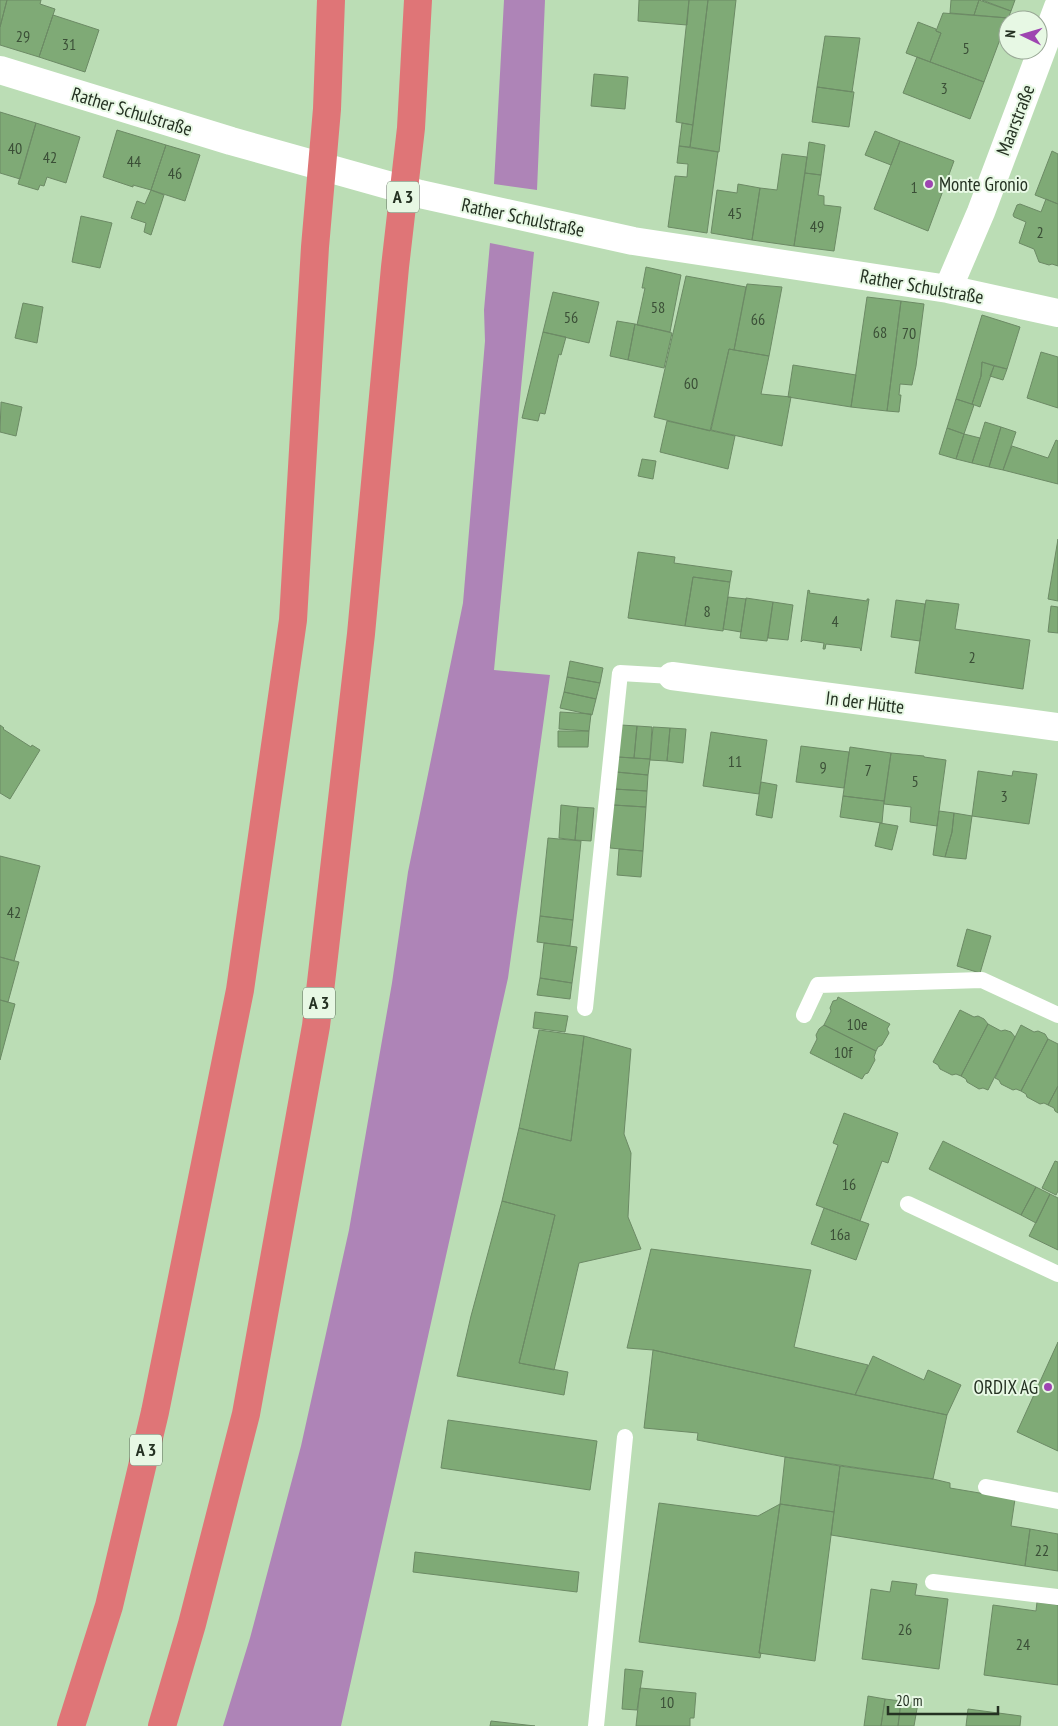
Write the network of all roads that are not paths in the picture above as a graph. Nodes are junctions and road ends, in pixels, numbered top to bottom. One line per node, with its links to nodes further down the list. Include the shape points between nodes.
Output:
1 (332, 0): 19 (highway, A 3, via 293,620 240,990 155,1412 109,1606)
2 (418, 0): 20 (highway, A 3, via 411,128 361,634 316,1026 246,1414)
3 (1058, 6): 5 (street, Maarstraße, via 981,212)
4 (0, 70): 5 (street, Rather Schulstraße, via 231,141 429,196 633,241)
5 (948, 289): 6 (street, Rather Schulstraße)
6 (1058, 313)
7 (672, 676): 8 (street, In der Hütte); 9 (lane, via 620,673)
8 (1058, 727)
9 (585, 1008)
10 (804, 1015): 11 (lane, via 818,985 982,980)
11 (1058, 1015)
12 (908, 1204): 13 (lane)
13 (1058, 1274)
14 (625, 1438): 21 (lane)
15 (986, 1487): 16 (lane)
16 (1058, 1501)
17 (933, 1582): 18 (lane)
18 (1058, 1597)
19 (71, 1726)
20 (162, 1726)
21 (596, 1726)

